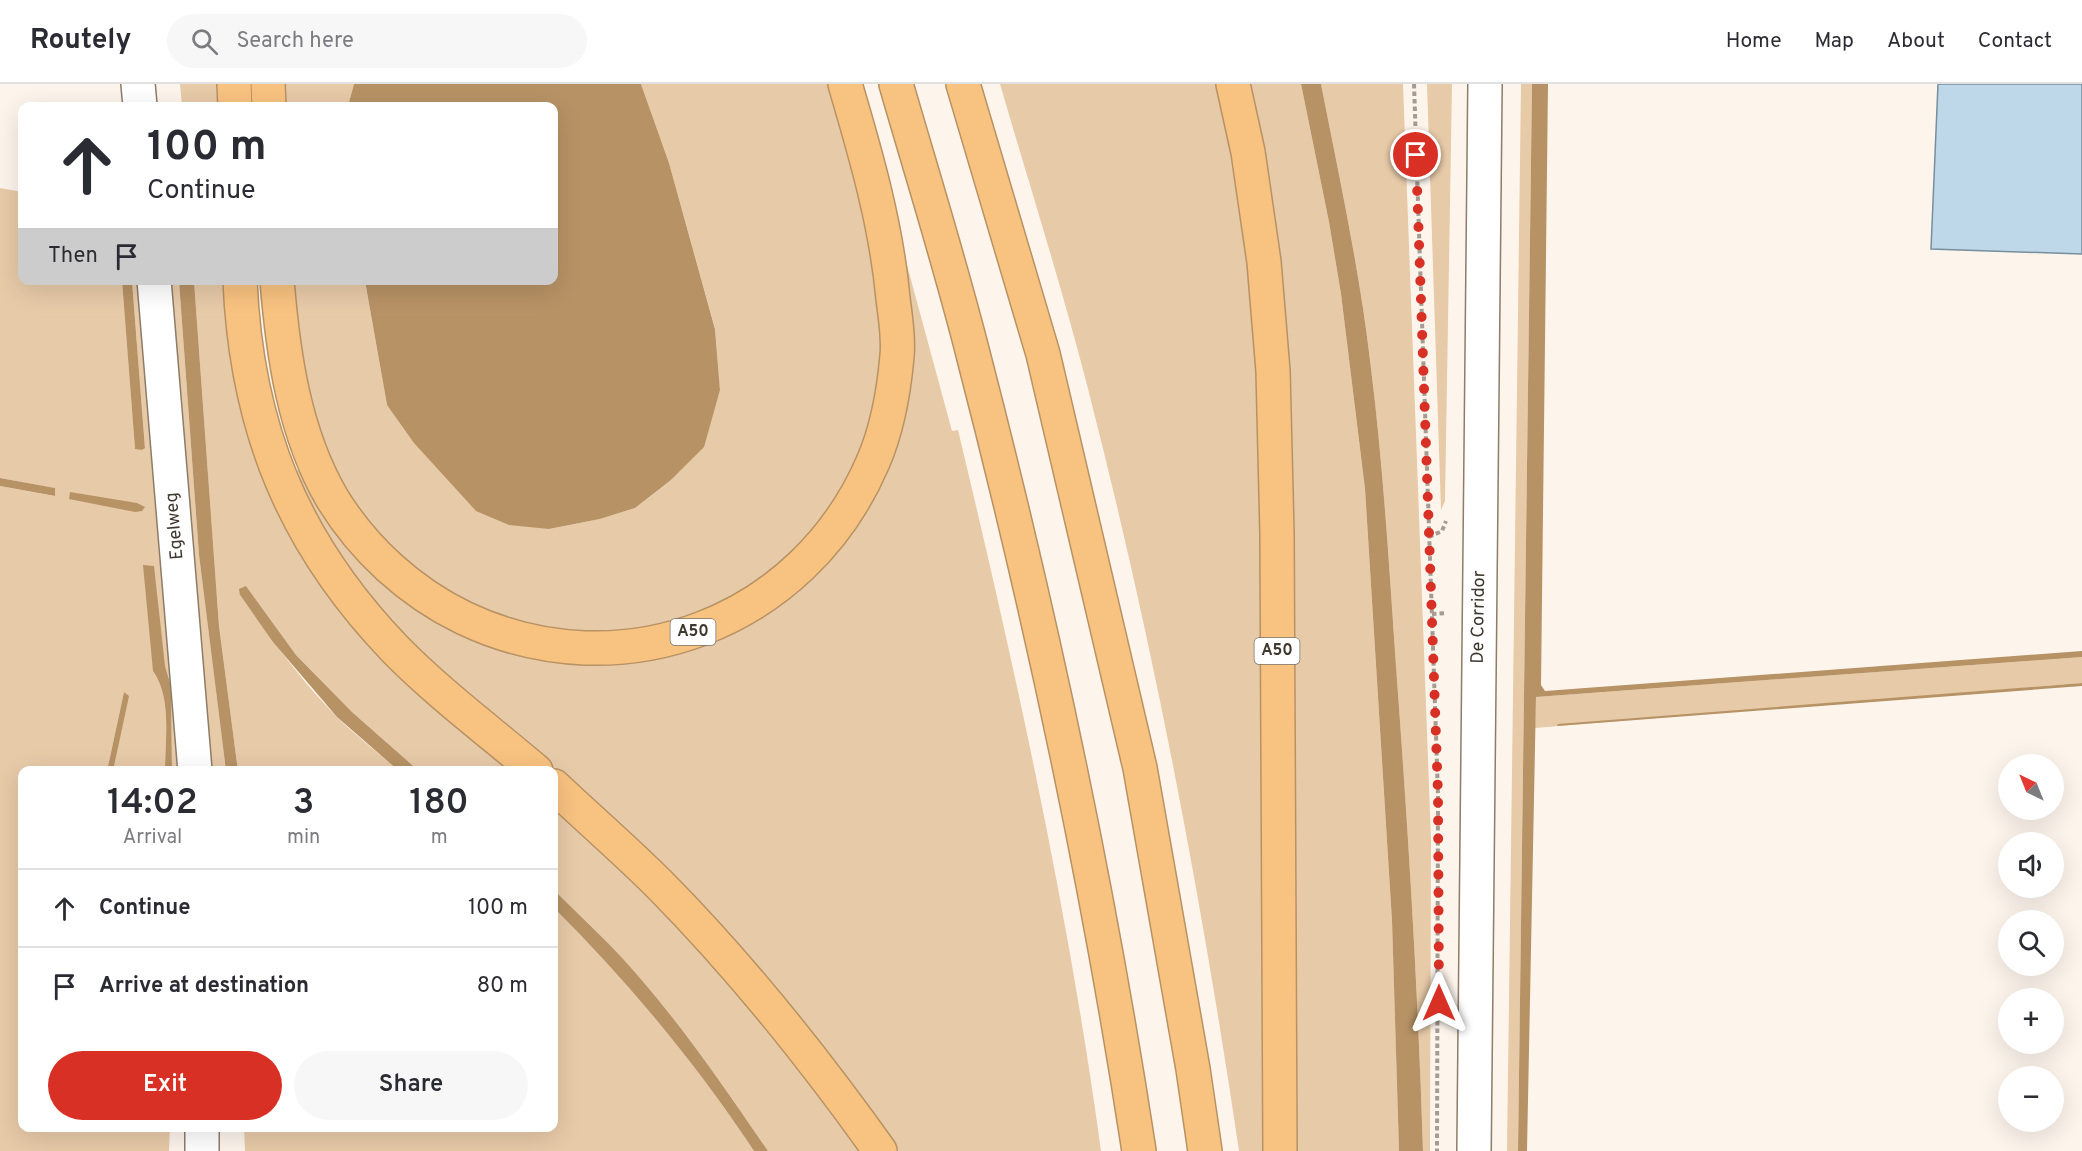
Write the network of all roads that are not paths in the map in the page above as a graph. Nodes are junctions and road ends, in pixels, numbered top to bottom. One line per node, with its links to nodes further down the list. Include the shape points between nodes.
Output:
1 (138, 84): 9 (street)
2 (234, 84): 10 (highway)
3 (268, 84): 11 (highway)
4 (845, 84): 14 (highway, A50, via 871,174 890,267 897,354 883,434 855,497 809,558 756,602 695,632 633,647 538,644 505,636 448,610 397,574 348,520 332,497 311,452 290,382)
5 (896, 84): 21 (highway, via 973,351 1050,675 1098,914)
6 (963, 84): 22 (highway, via 1042,354 1140,768)
7 (1233, 84): 23 (highway, A50, via 1248,152 1264,262 1273,371)
8 (1485, 84): 24 (street, De Corridor)
9 (140, 102)
10 (235, 102)
11 (269, 102)
12 (154, 285): 15 (street, Egelweg)
13 (240, 285): 16 (highway, via 245,352 264,430 291,506 311,542 338,584 397,651)
14 (278, 285)
15 (195, 766)
16 (530, 766)
17 (558, 790): 20 (highway, via 659,885 739,969 802,1045)
18 (202, 1132): 19 (street)
19 (202, 1151)
20 (880, 1151)
21 (1139, 1151)
22 (1205, 1151)
23 (1280, 1151)
24 (1474, 1151)

